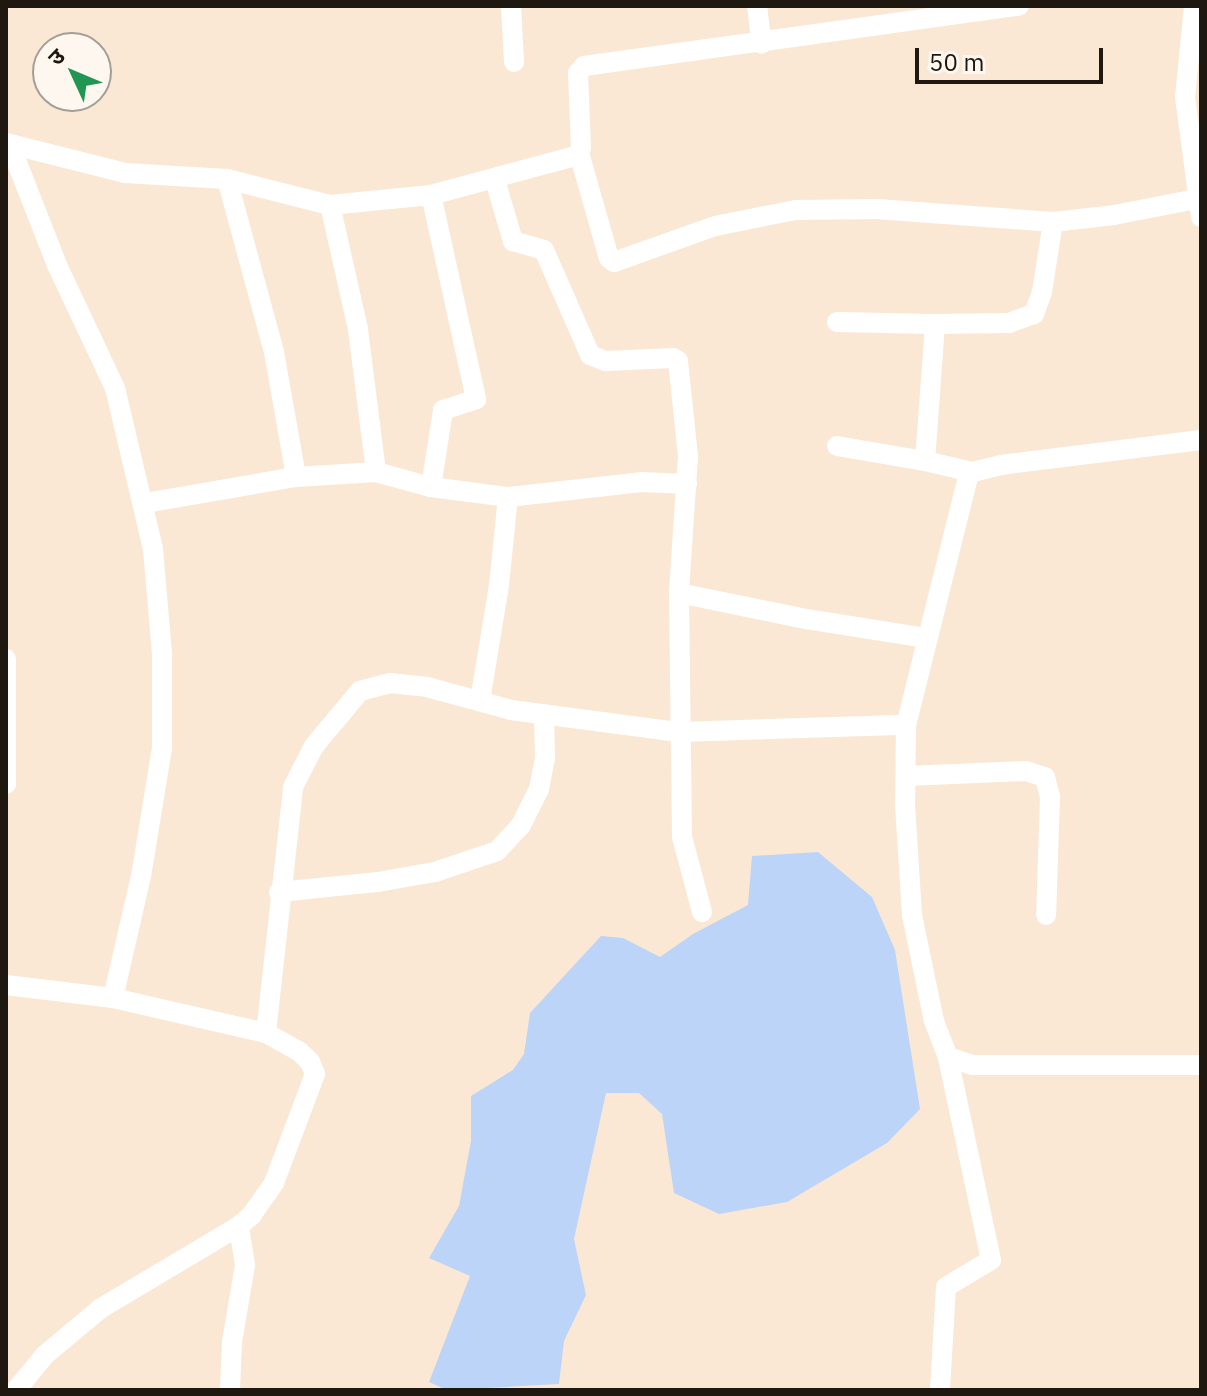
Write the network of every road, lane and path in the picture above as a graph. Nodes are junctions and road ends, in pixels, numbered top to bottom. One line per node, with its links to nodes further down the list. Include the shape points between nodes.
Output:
1 (511, 6): 6 (street)
2 (757, 6): 5 (street)
3 (1019, 6): 5 (street)
4 (1194, 6): 13 (street, via 1185,97)
5 (762, 44): 8 (street, via 580,67)
6 (514, 62)
7 (8, 144): 9 (street, via 125,173); 26 (street, via 115,388)
8 (579, 153): 10 (street); 14 (street, via 614,262 715,226 795,210 877,209)
9 (227, 179): 12 (street); 22 (street, via 274,352)
10 (495, 180): 11 (street); 23 (street, via 513,241 544,250 590,355 606,361 678,361)
11 (431, 195): 12 (street); 24 (street, via 476,399 443,410)
12 (330, 205): 20 (street, via 358,329)
13 (1199, 208): 14 (street)
14 (1053, 222): 16 (street, via 1034,314 1009,323)
15 (837, 322): 16 (street)
16 (935, 324): 19 (street)
17 (1201, 440): 21 (street)
18 (837, 446): 19 (street)
19 (925, 461): 21 (street)
20 (376, 472): 22 (street); 24 (street)
21 (972, 472): 28 (street, via 965,482)
22 (296, 477): 26 (street)
23 (687, 484): 25 (street, via 641,482); 27 (street)
24 (431, 487): 25 (street)
25 (508, 497): 30 (street)
26 (145, 503): 40 (street, via 162,654 162,748 146,851)
27 (679, 593): 28 (street); 33 (street)
28 (926, 638): 32 (street)
29 (6, 659): 35 (street)
30 (480, 701): 31 (street); 36 (street, via 390,683 360,691 348,702 314,746 293,787)
31 (544, 714): 33 (street); 36 (street, via 539,789 521,825 497,851 435,872)
32 (906, 725): 33 (street); 34 (street)
33 (678, 732): 37 (street, via 682,837)
34 (906, 776): 38 (street, via 1026,771 1045,777 1050,797); 42 (street, via 912,915 934,1021)
35 (6, 784)
36 (279, 892): 41 (street)
37 (702, 912)
38 (1046, 915)
39 (6, 985): 40 (street)
40 (113, 998): 41 (street)
41 (266, 1033): 44 (street, via 299,1051 315,1074 274,1183)
42 (948, 1057): 43 (street, via 972,1065); 48 (street, via 991,1260 946,1287)
43 (1201, 1065)
44 (239, 1226): 46 (street, via 89,1317); 47 (street, via 245,1265)
45 (6, 1370): 46 (street)
46 (14, 1390)
47 (230, 1390)
48 (940, 1390)

